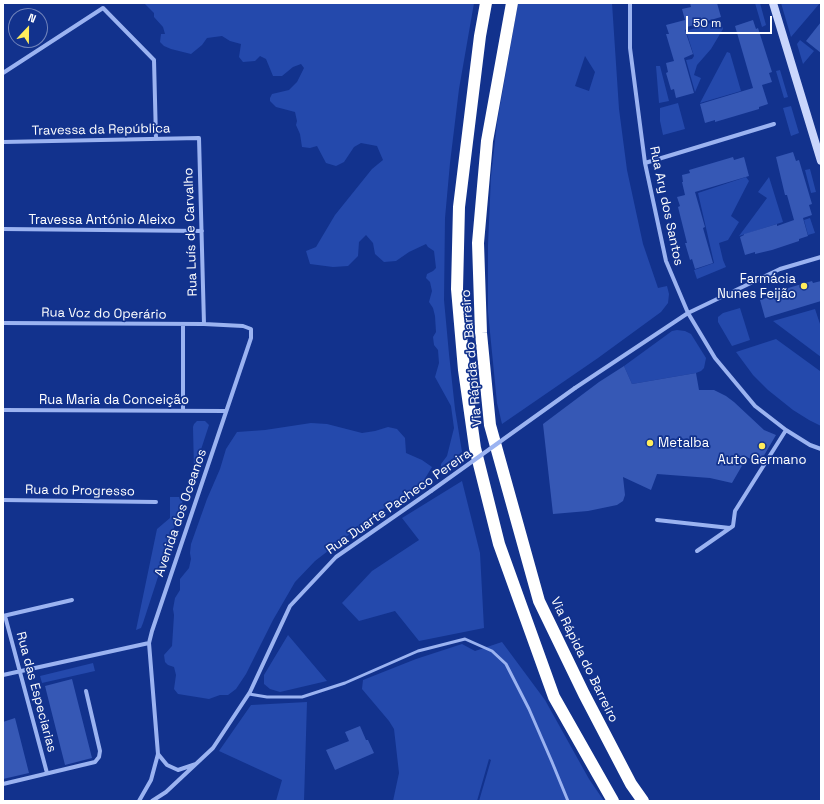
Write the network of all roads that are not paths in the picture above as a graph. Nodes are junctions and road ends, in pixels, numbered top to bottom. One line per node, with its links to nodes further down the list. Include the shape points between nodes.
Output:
1 (486, 3): 43 (highway, Via Rápida do Barreiro, via 459,207 456,289 475,448 500,544 554,697)
2 (512, 3): 44 (highway, Via Rápida do Barreiro, via 487,141 478,243 481,333 490,425 539,601 584,694 631,784)
3 (630, 3): 11 (street, Rua Ary dos Santos, via 630,48)
4 (773, 3): 10 (main road)
5 (3, 73): 8 (street, via 103,8 154,60)
6 (774, 124): 11 (street)
7 (199, 138): 8 (street, Travessa da República); 13 (street, Rua Luís de Carvalho)
8 (156, 139): 9 (street, Travessa da República)
9 (3, 142)
10 (821, 161)
11 (645, 163): 15 (street, Rua Ary dos Santos, via 666,261)
12 (3, 230): 13 (street, Travessa António Aleixo)
13 (202, 231): 18 (street, Rua Luís de Carvalho)
14 (821, 257): 15 (street, Rua Duarte Pacheco Pereira, via 780,269)
15 (688, 312): 22 (street, Rua Ary dos Santos, via 715,358 755,406); 35 (street, Rua Duarte Pacheco Pereira, bridge, via 575,388 336,557 290,606)
16 (3, 323): 17 (street, Rua Voz do Operário)
17 (183, 324): 18 (street, Rua Voz do Operário); 20 (street)
18 (204, 324): 21 (street, Avenida dos Oceanos, via 243,326 251,329 251,338)
19 (3, 410): 20 (street, Rua Maria da Conceição)
20 (183, 411): 21 (street, Rua Maria da Conceição)
21 (225, 411): 31 (street, Avenida dos Oceanos)
22 (786, 430): 23 (street, Rua Ary dos Santos); 27 (street, via 736,511 733,526)
23 (821, 449)
24 (3, 500): 25 (street, Rua do Progresso)
25 (156, 502)
26 (658, 520): 27 (street)
27 (730, 528): 28 (street)
28 (698, 551)
29 (72, 600): 30 (street)
30 (4, 616): 32 (street, Rua das Especiarias)
31 (149, 643): 32 (street); 36 (street, Avenida dos Oceanos)
32 (20, 672): 33 (street); 38 (street, Rua das Especiarias)
33 (3, 675)
34 (86, 691): 38 (street, via 100,751 99,757 95,762)
35 (249, 694): 37 (street, Rua Duarte Pacheco Pereira, via 213,748); 42 (lane, via 302,697 345,683 418,650 465,639 492,651 506,664 532,716)
36 (158, 754): 37 (street, via 167,765 178,770); 40 (street, Avenida dos Oceanos, via 151,780)
37 (198, 764): 41 (street, Rua Duarte Pacheco Pereira)
38 (46, 773): 39 (street)
39 (3, 784)
40 (139, 801)
41 (152, 801)
42 (568, 801)
43 (613, 801)
44 (643, 801)

